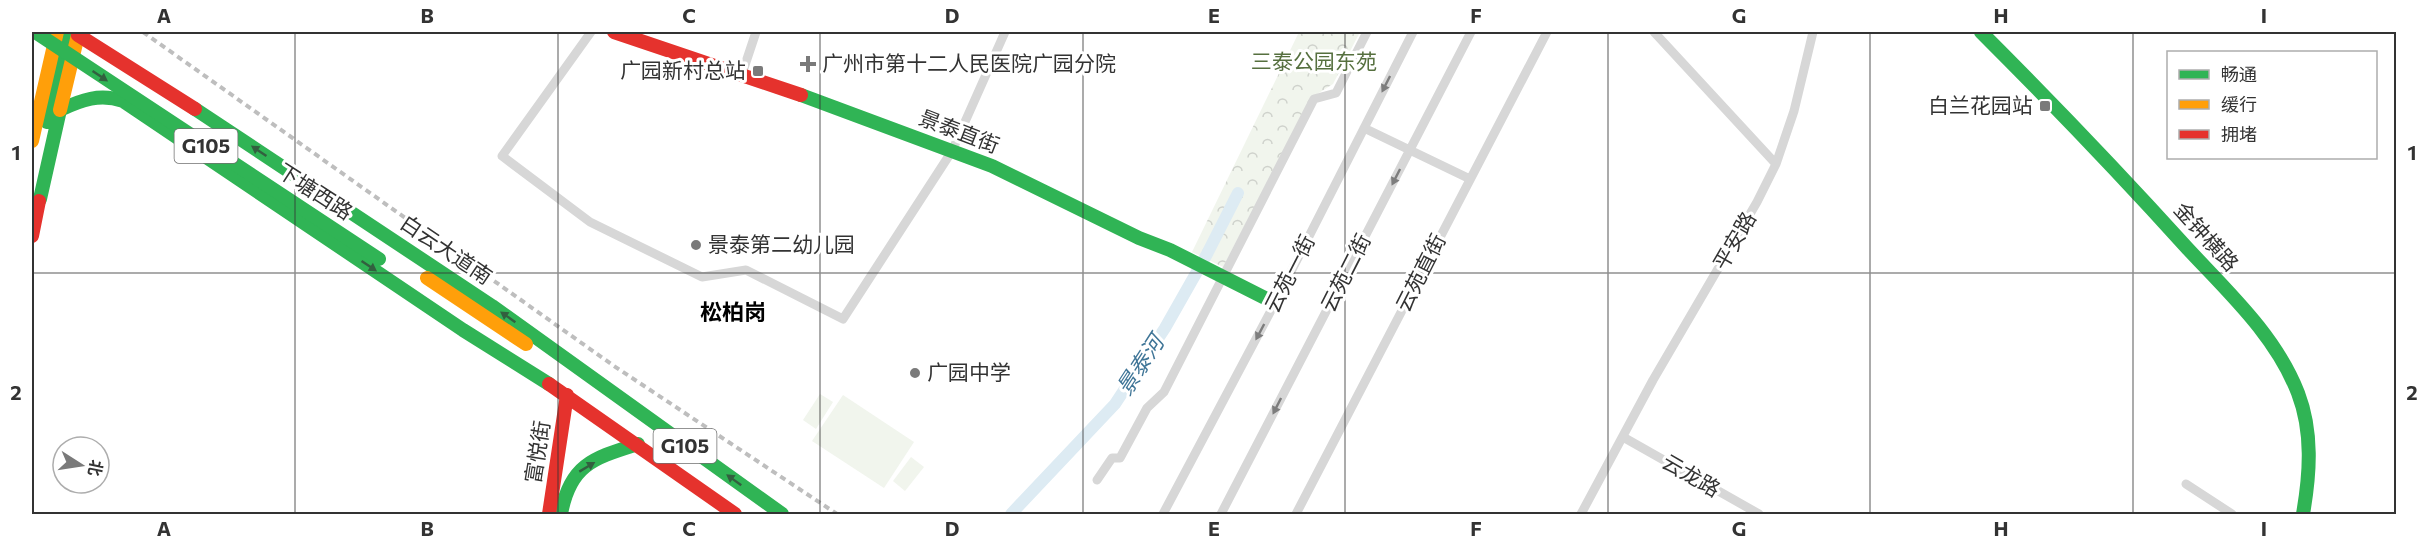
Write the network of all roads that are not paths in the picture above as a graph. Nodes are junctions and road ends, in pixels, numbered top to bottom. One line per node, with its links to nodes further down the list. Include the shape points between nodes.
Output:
1 (34, 32): 15 (main road); 29 (main road, 下塘西路 / G105, one-way to 29, bridge)
2 (56, 32): 21 (main road); 29 (main road, 下塘西路 / G105)
3 (591, 32): 23 (street, via 502,156 590,222 702,277 746,270 843,319)
4 (614, 32): 16 (main road, 景泰直街)
5 (756, 32): 16 (street)
6 (1005, 32): 23 (street)
7 (1367, 32): 30 (street, via 1336,93 1314,99)
8 (1413, 32): 20 (street, 云苑一街, one-way to 20)
9 (1471, 32): 22 (street, 云苑二街)
10 (1547, 32): 25 (street, 云苑直街)
11 (1654, 32): 24 (street)
12 (1813, 32): 24 (street, 平安路, via 1794,111)
13 (1981, 32): 48 (main road, 金钟横路, via 2063,114 2271,340 2299,393 2308,433 2310,477)
14 (75, 33): 17 (main road, 白云大道南); 19 (main road); 26 (main road)
15 (32, 39)
16 (742, 74): 23 (main road, 景泰直街)
17 (144, 75): 18 (main road, via 136,76 128,84); 32 (main road, 白云大道南, one-way to 17, via 492,306)
18 (129, 104): 19 (main road, via 96,96); 33 (main road, one-way to 33, via 463,330)
19 (60, 110): 26 (main road)
20 (1364, 128): 22 (street); 31 (street, 云苑一街)
21 (32, 141)
22 (1410, 150): 25 (street); 43 (street, 云苑二街, one-way to 43)
23 (952, 151): 30 (main road, 景泰直街, via 1012,175)
24 (1776, 164): 34 (street, 平安路)
25 (1470, 179): 44 (street, 云苑直街)
26 (36, 195): 27 (main road); 28 (main road)
27 (32, 211)
28 (32, 236)
29 (382, 254): 32 (main road, 下塘西路 / G105, via 517,339); 33 (main road, 下塘西路 / G105)
30 (1223, 278): 31 (main road, 景泰直街); 36 (street, via 1164,392 1147,408 1120,458 1112,458)
31 (1275, 303): 42 (street, 云苑一街, one-way to 42)
32 (589, 377): 41 (main road, 白云大道南 / G105, one-way to 32)
33 (567, 395): 35 (main road, G105); 38 (main road, 富悦街)
34 (1623, 436): 45 (street, 平安路); 46 (street, 云龙路)
35 (638, 444): 39 (main road, 富悦街, one-way to 35, via 571,481 578,472); 40 (main road, G105)
36 (1097, 480)
37 (2186, 484): 47 (street)
38 (549, 514)
39 (561, 514)
40 (735, 514)
41 (782, 514)
42 (1162, 514)
43 (1221, 514)
44 (1296, 514)
45 (1581, 514)
46 (1759, 514)
47 (2232, 514)
48 (2303, 514)

